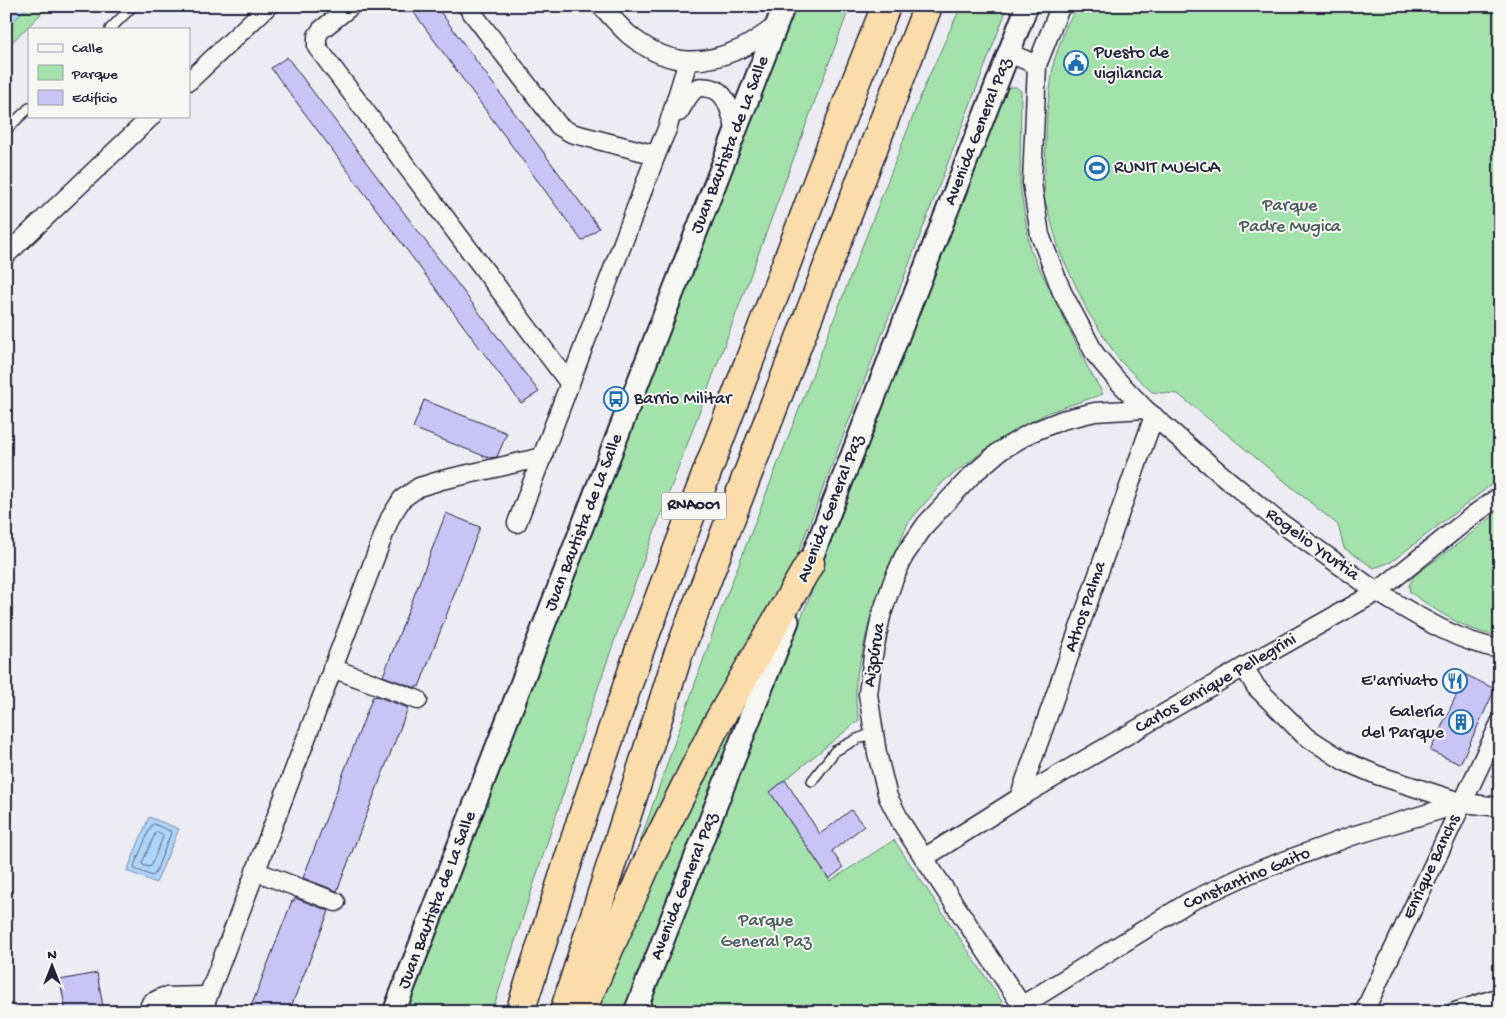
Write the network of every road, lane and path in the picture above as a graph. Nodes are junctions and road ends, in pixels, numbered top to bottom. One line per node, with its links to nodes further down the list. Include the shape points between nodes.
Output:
1 (133, 6): 13 (lane)
2 (268, 6): 17 (street)
3 (351, 6): 26 (street, via 320,30 317,46)
4 (467, 6): 24 (street, via 559,126 571,133)
5 (601, 6): 15 (street, via 628,34 649,49 669,58)
6 (784, 6): 12 (street, Juan Bautista de La Salle)
7 (886, 6): 51 (highway, RNA001, via 641,646)
8 (928, 6): 19 (highway, RNA001)
9 (948, 6): 19 (highway)
10 (1027, 6): 14 (street, Avenida General Paz)
11 (1062, 6): 16 (street, Rogelio Yrurtia)
12 (776, 26): 15 (street, via 740,49 710,59); 23 (street, Juan Bautista de La Salle)
13 (111, 28)
14 (1009, 53): 16 (street); 31 (street, Avenida General Paz)
15 (688, 61): 21 (street)
16 (1037, 65): 27 (street, Rogelio Yrurtia, via 1032,183 1040,235 1062,292 1095,354)
17 (190, 80)
18 (28, 109): 22 (lane)
19 (887, 113): 52 (highway, RNA001, via 678,655)
20 (150, 118): 25 (street)
21 (667, 129): 23 (street, via 693,91 700,87 713,88 724,96); 24 (street)
22 (6, 130)
23 (736, 131): 50 (street, Juan Bautista de La Salle)
24 (656, 155): 26 (street)
25 (6, 255)
26 (570, 384): 28 (street)
27 (1149, 413): 32 (street, Rogelio Yrurtia, via 1274,518); 38 (street, Aizpúrua, via 1095,412 1062,420 1030,433 1000,451 972,475 926,524 904,556 881,616 868,694); 40 (street, Athos Palma)
28 (543, 457): 30 (street); 35 (street, via 442,480 419,487 402,499 390,518)
29 (1500, 496): 32 (street, Carlos Enrique Pellegrini)
30 (517, 523)
31 (810, 563): 53 (highway, via 715,727 648,862); 54 (street, Avenida General Paz)
32 (1377, 592): 33 (street, Rogelio Yrurtia, via 1458,637); 34 (street, Carlos Enrique Pellegrini)
33 (1500, 649)
34 (1244, 667): 40 (street, Carlos Enrique Pellegrini); 41 (street, via 1256,687 1304,736 1344,761)
35 (332, 668): 36 (street); 44 (street)
36 (418, 700)
37 (1500, 723): 41 (street, Enrique Banchs)
38 (873, 733): 39 (lane, via 835,750); 43 (street, Aizpúrua, via 888,797)
39 (812, 781)
40 (1019, 798): 43 (street, Carlos Enrique Pellegrini)
41 (1463, 803): 42 (street); 48 (street, Constantino Gaito, via 1352,836 1249,874 1206,894 1039,995); 55 (street, Enrique Banchs)
42 (1500, 807)
43 (924, 858): 48 (street, Aizpúrua)
44 (255, 871): 45 (street); 47 (street)
45 (336, 902)
46 (1500, 997): 56 (street)
47 (205, 1004): 49 (street, via 163,997 151,1003)
48 (1024, 1008)
49 (147, 1012)
50 (394, 1012)
51 (520, 1012)
52 (564, 1012)
53 (581, 1012)
54 (635, 1012)
55 (1364, 1012)
56 (1455, 1012)

